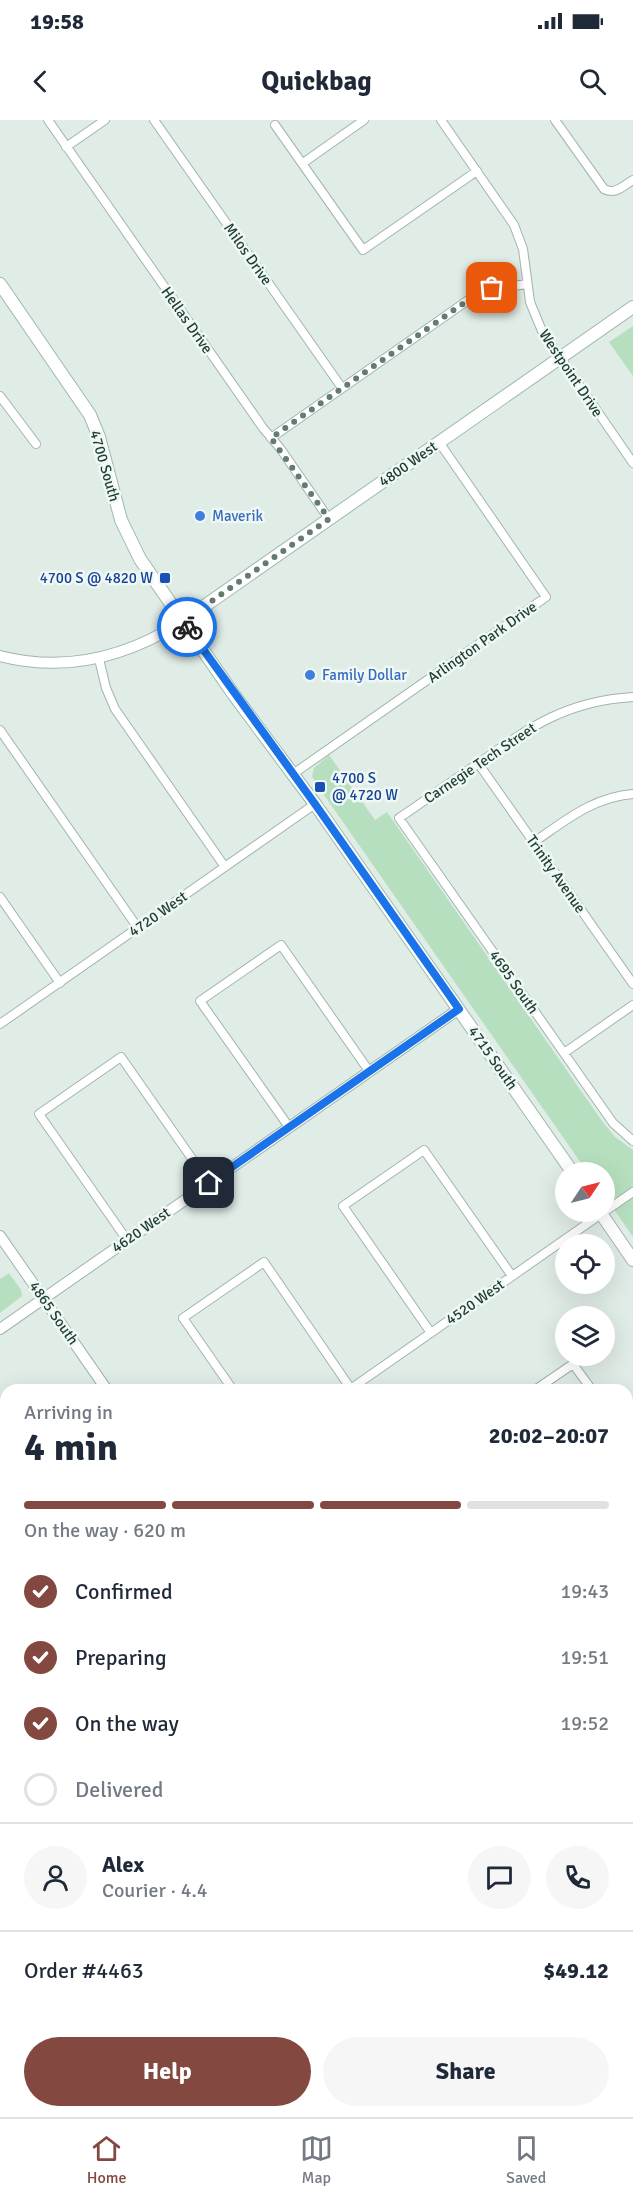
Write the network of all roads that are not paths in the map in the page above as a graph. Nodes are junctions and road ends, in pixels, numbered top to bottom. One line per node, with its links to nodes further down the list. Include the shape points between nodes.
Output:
1 (48, 120): 8 (street, Hellas Drive)
2 (105, 120): 8 (street)
3 (154, 120): 16 (street, Milos Drive)
4 (364, 120): 9 (street)
5 (441, 120): 10 (street, Westpoint Drive)
6 (555, 120): 11 (street, via 599,184 609,191 619,190)
7 (275, 125): 9 (street)
8 (66, 147): 20 (street, Hellas Drive)
9 (303, 163): 10 (street, via 363,250)
10 (477, 171): 13 (street, Westpoint Drive, via 514,225 523,249)
11 (633, 180)
12 (0, 284): 25 (main road, 4700 South, via 90,416 129,539)
13 (527, 284): 15 (street, Westpoint Drive, via 535,317); 16 (street, via 478,293)
14 (633, 307): 15 (main road, 4800 West)
15 (559, 358): 21 (main road, 4800 West); 23 (street, Westpoint Drive)
16 (342, 388): 20 (street)
17 (0, 396): 18 (street)
18 (9, 407): 19 (street); 22 (street)
19 (0, 414)
20 (271, 438): 24 (street, Hellas Drive)
21 (439, 442): 24 (main road, 4800 West); 31 (street, Arlington Park Drive, via 546,597)
22 (36, 444)
23 (633, 463)
24 (329, 519): 25 (main road, 4800 West)
25 (183, 621): 27 (street, via 138,646); 31 (main road, 4715 South)
26 (0, 656): 27 (street, via 40,663)
27 (99, 659): 36 (street, via 115,709)
28 (633, 697): 30 (street, Carnegie Tech Street, via 586,704 552,716)
29 (0, 730): 38 (street)
30 (478, 763): 34 (street, Carnegie Tech Street); 35 (street, Trinity Avenue)
31 (293, 774): 33 (main road, 4715 South)
32 (633, 795): 35 (street, via 613,797 586,807)
33 (315, 804): 36 (street, 4720 West); 42 (main road, 4715 South)
34 (399, 818): 44 (street, 4695 South)
35 (534, 842): 40 (street, Trinity Avenue)
36 (225, 867): 38 (street, 4720 West)
37 (0, 897): 39 (street)
38 (138, 928): 39 (street, 4720 West)
39 (60, 983): 43 (street, 4720 West)
40 (633, 984)
41 (633, 1005): 44 (street)
42 (459, 1009): 45 (street, 4620 West); 48 (main road, 4715 South)
43 (0, 1024)
44 (564, 1053): 47 (street, 4695 South, via 613,1123)
45 (369, 1071): 46 (street, 4620 West); 46 (street, via 281,945 200,1001)
46 (289, 1127): 49 (street, 4620 West)
47 (633, 1141)
48 (565, 1162)
49 (209, 1183): 55 (street, 4620 West); 55 (street, via 121,1057 39,1114)
50 (633, 1192): 51 (street, 4520 West)
51 (615, 1204)
52 (588, 1222): 57 (street, 4520 West)
53 (608, 1222): 56 (main road)
54 (0, 1236): 58 (street, 4865 South)
55 (127, 1240): 58 (street, 4620 West)
56 (633, 1260)
57 (512, 1276): 60 (street, 4520 West); 60 (street, via 424,1150 343,1206)
58 (44, 1299): 59 (street, 4620 West); 61 (street, 4865 South)
59 (0, 1329)
60 (431, 1333): 64 (street, 4520 West)
61 (103, 1384)
62 (229, 1384): 63 (street, via 183,1318 264,1262)
63 (346, 1384)
64 (359, 1384)
65 (544, 1384): 66 (street, via 573,1364)
66 (588, 1384)

